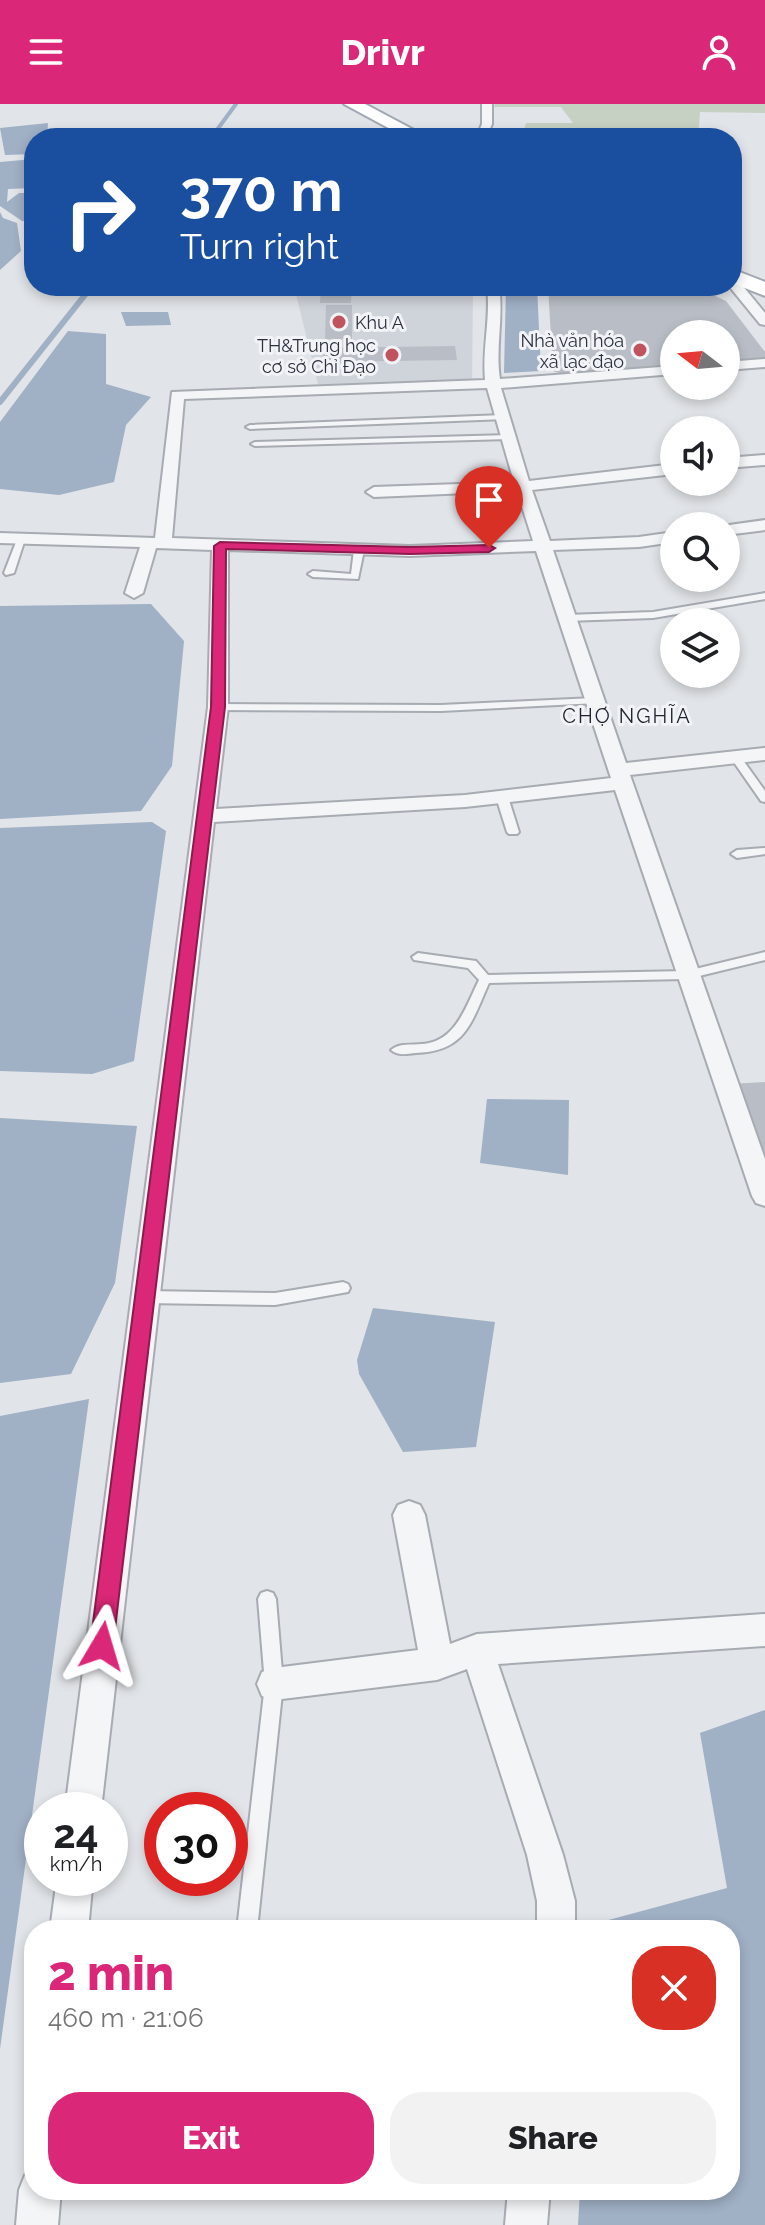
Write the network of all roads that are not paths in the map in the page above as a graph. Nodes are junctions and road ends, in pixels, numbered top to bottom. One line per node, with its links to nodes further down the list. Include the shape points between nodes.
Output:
1 (352, 104): 3 (main road)
2 (487, 104): 4 (street)
3 (400, 128)
4 (485, 128)
5 (742, 280): 6 (main road)
6 (765, 290)
7 (742, 294): 9 (street)
8 (494, 296): 14 (street, via 496,309 486,328)
9 (765, 322): 10 (street)
10 (747, 325)
11 (765, 363): 12 (street)
12 (740, 365)
13 (660, 371): 14 (street)
14 (493, 384): 15 (street); 29 (street, via 177,395)
15 (503, 417): 16 (lane); 17 (street)
16 (250, 427)
17 (509, 437): 18 (lane); 22 (street)
18 (255, 444)
19 (740, 459): 20 (street)
20 (765, 460)
21 (660, 471): 22 (street)
22 (523, 486): 23 (street); 31 (street)
23 (374, 492)
24 (765, 525): 25 (street)
25 (740, 528)
26 (0, 538): 28 (street)
27 (660, 538): 31 (street)
28 (21, 539): 29 (street); 33 (lane)
29 (156, 544): 30 (street); 35 (street)
30 (220, 546): 32 (street); 39 (street)
31 (542, 547): 32 (street); 37 (street)
32 (359, 550): 34 (lane, via 355,577)
33 (9, 573)
34 (313, 574)
35 (134, 593)
36 (765, 596): 37 (lane, via 663,613)
37 (566, 618): 38 (street)
38 (594, 701): 39 (lane, via 441,708); 42 (street)
39 (218, 707): 45 (street)
40 (765, 754): 41 (street)
41 (736, 758): 42 (street); 44 (lane)
42 (621, 777): 43 (street); 51 (street)
43 (502, 797): 45 (street); 46 (lane)
44 (765, 799)
45 (204, 816): 57 (street)
46 (513, 832)
47 (765, 851): 48 (lane)
48 (737, 854)
49 (765, 956): 51 (lane)
50 (418, 957): 52 (lane, via 472,964)
51 (687, 975): 52 (lane); 54 (street)
52 (485, 979): 53 (lane, via 460,1032 432,1048)
53 (398, 1050)
54 (760, 1164): 55 (street)
55 (765, 1196)
56 (343, 1288): 57 (lane, via 275,1299)
57 (145, 1297): 64 (street)
58 (409, 1515): 62 (street)
59 (267, 1599): 63 (lane)
60 (765, 1630): 61 (street)
61 (477, 1650): 62 (street); 68 (street, via 545,1855)
62 (437, 1664): 63 (street)
63 (274, 1684): 67 (lane)
64 (85, 1792)
65 (73, 1896): 66 (street)
66 (70, 1920)
67 (248, 1920)
68 (556, 1920)
69 (39, 2200): 71 (street)
70 (528, 2200): 72 (street)
71 (37, 2225)
72 (526, 2225)

